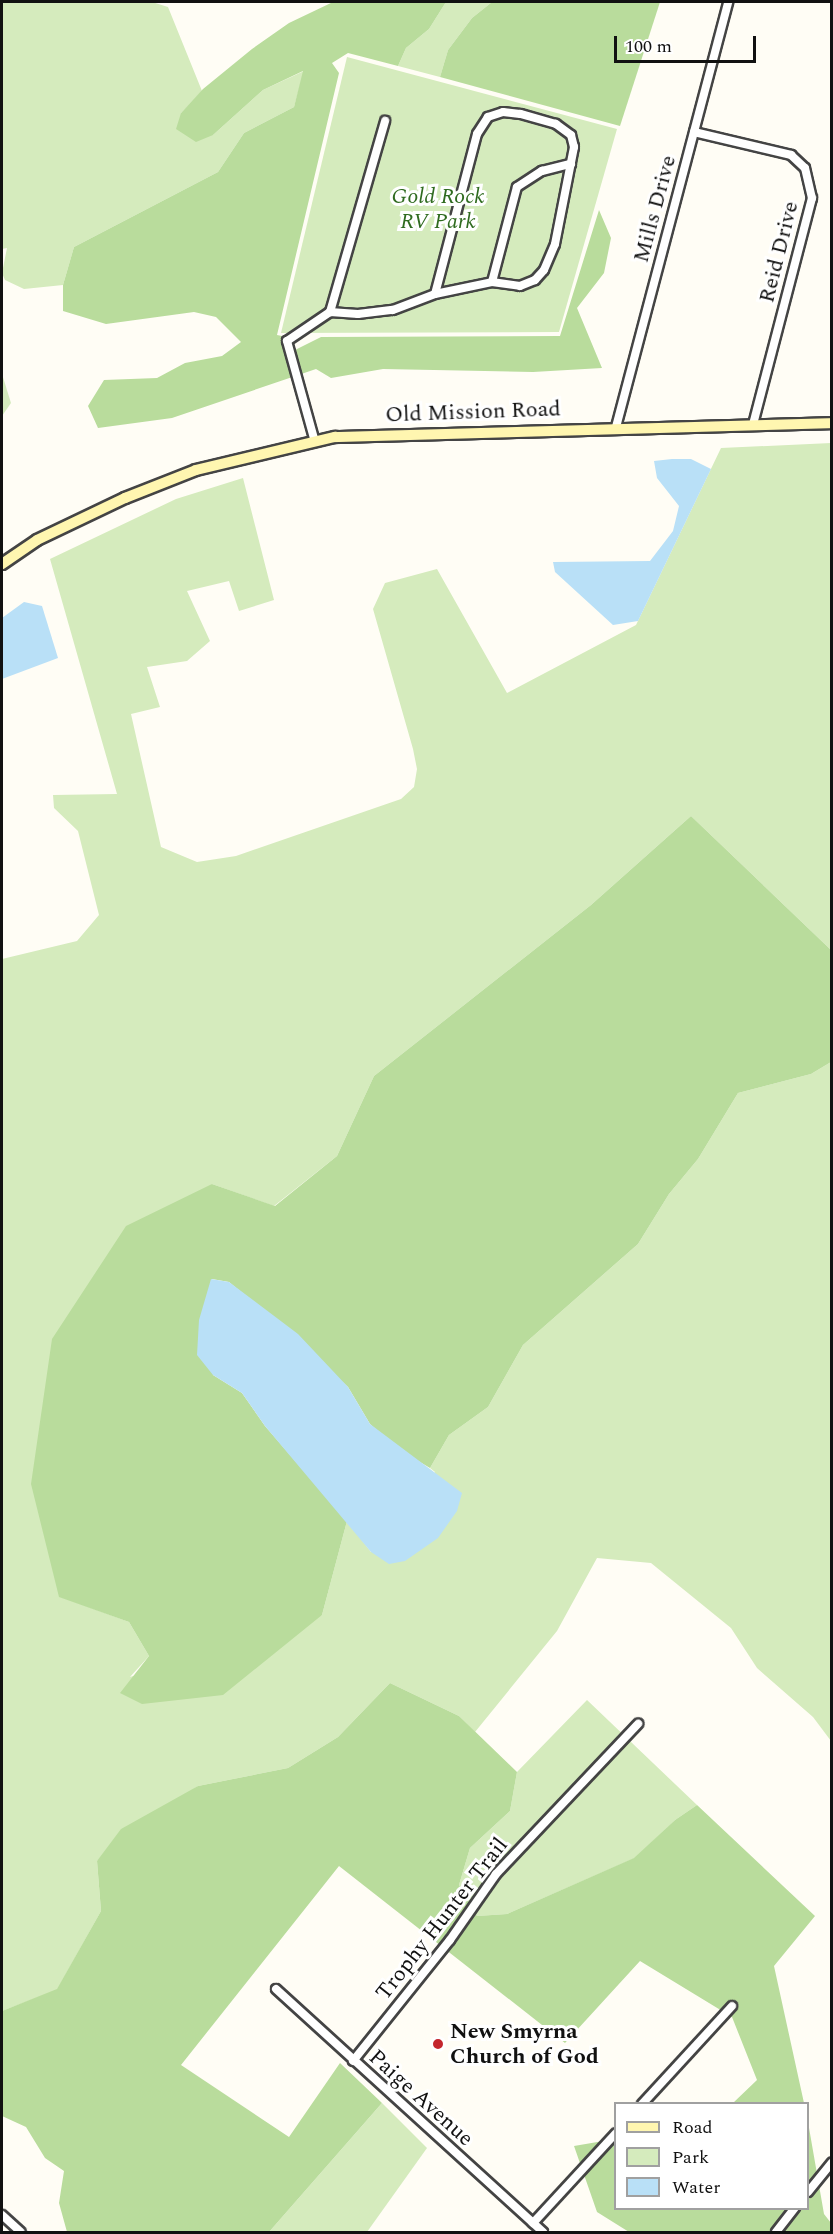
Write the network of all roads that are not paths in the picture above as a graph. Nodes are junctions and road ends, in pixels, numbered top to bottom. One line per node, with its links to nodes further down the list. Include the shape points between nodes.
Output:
1 (728, 2): 3 (street, Mills Drive)
2 (385, 121): 7 (street)
3 (694, 132): 9 (street, Reid Drive, via 791,155 805,168 812,198); 10 (street, Mills Drive)
4 (571, 164): 5 (street, via 542,171 516,187); 5 (street, via 555,244 544,270 535,280 520,286); 6 (street, via 571,135 556,124 512,113 488,117 477,134)
5 (492, 282): 6 (street)
6 (435, 294): 7 (street, via 393,310)
7 (330, 312): 11 (street, via 287,341)
8 (831, 423): 9 (street, Old Mission Road)
9 (753, 424): 10 (street, Old Mission Road)
10 (616, 427): 11 (street, Old Mission Road, via 335,437)
11 (315, 442): 12 (street, Old Mission Road, via 196,470 37,540)
12 (2, 564)
13 (638, 1724): 16 (street, Trophy Hunter Trail, via 496,1874 450,1940)
14 (276, 1989): 16 (street, Paige Avenue)
15 (732, 2006): 17 (street)
16 (353, 2061): 23 (street, Paige Avenue)
17 (643, 2102)
18 (614, 2134): 23 (street)
19 (831, 2162): 20 (street)
20 (809, 2190)
21 (793, 2210): 26 (street)
22 (2, 2215): 24 (street)
23 (533, 2223): 25 (street, Paige Avenue)
24 (21, 2232)
25 (543, 2232)
26 (776, 2232)

